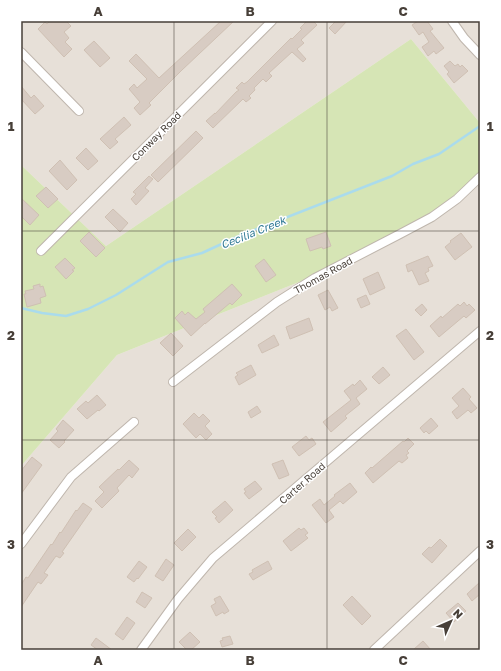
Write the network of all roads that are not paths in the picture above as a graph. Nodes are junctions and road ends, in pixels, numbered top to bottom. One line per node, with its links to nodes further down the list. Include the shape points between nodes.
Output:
1 (272, 21): 7 (street, Conway Road)
2 (452, 21): 3 (street, via 464,38)
3 (478, 50)
4 (21, 52): 5 (street)
5 (79, 111)
6 (480, 177): 9 (street, Thomas Road, via 457,199 432,217 315,278 277,302)
7 (41, 250)
8 (480, 331): 13 (street, Carter Road, via 213,558 178,599)
9 (173, 382)
10 (134, 422): 11 (street, via 71,477)
11 (21, 544)
12 (480, 551): 14 (street)
13 (141, 650)
14 (374, 650)

